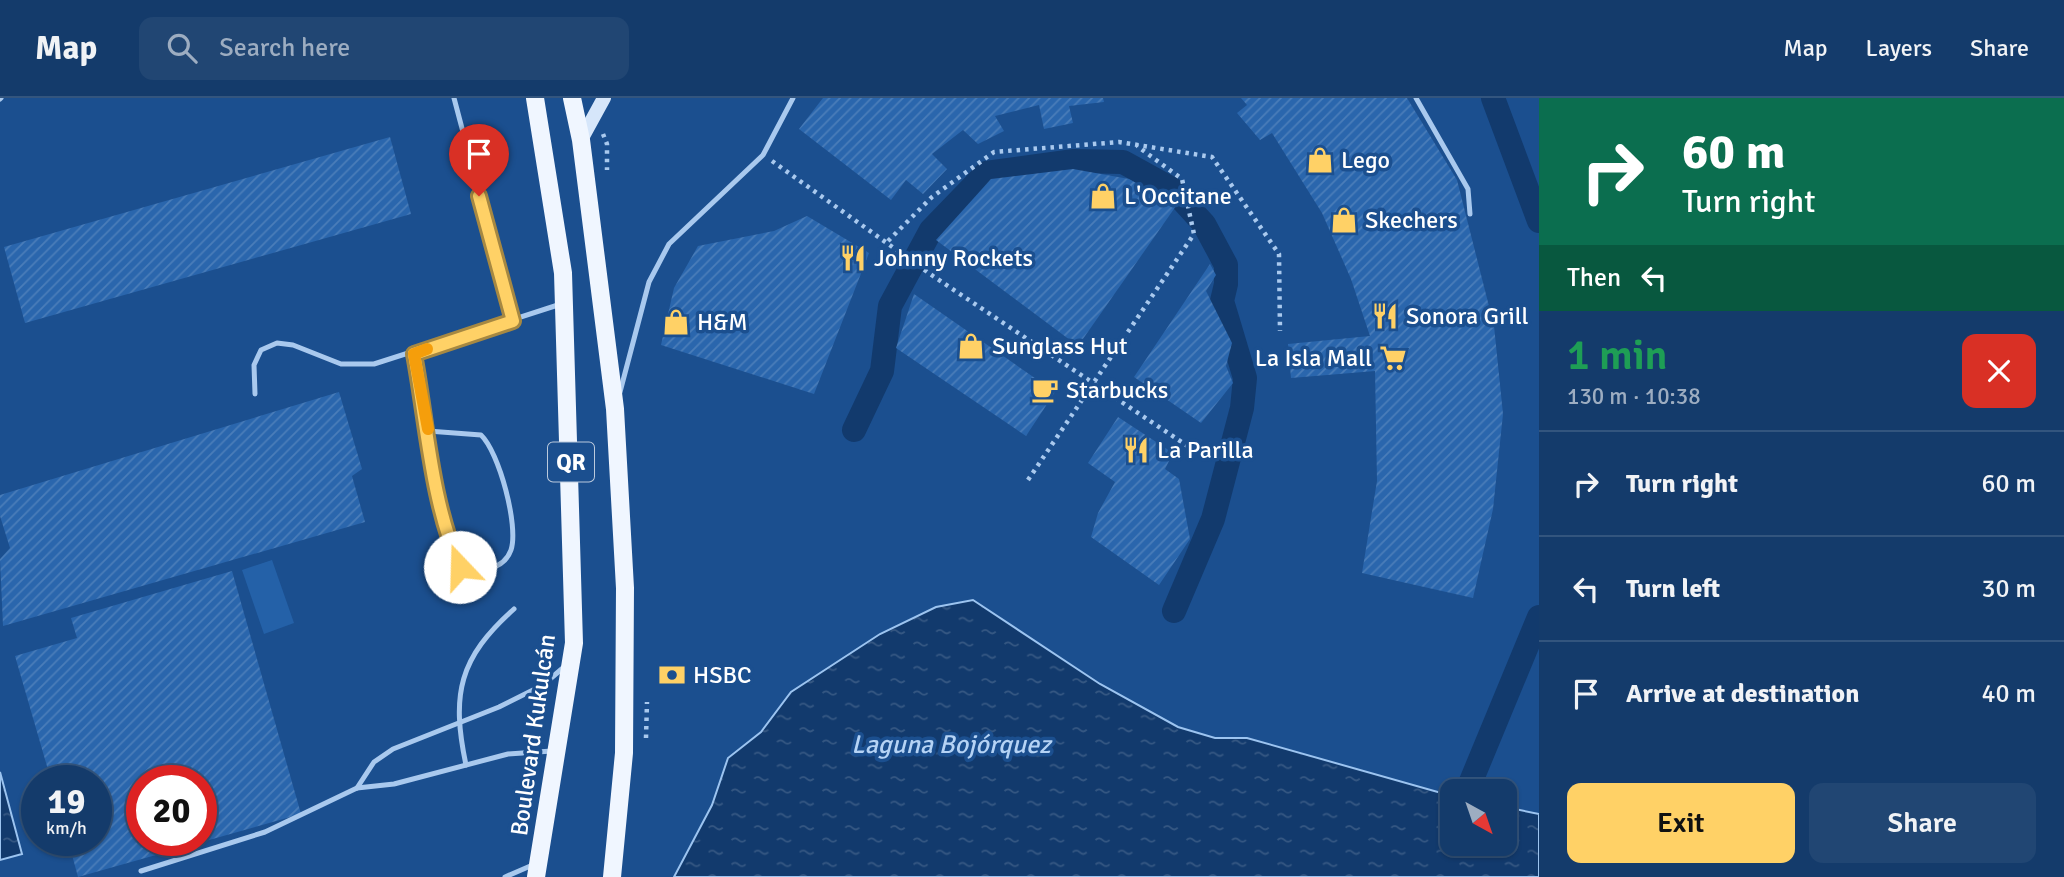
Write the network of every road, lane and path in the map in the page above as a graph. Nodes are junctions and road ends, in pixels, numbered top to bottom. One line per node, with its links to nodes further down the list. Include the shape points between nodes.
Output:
1 (454, 98): 13 (lane)
2 (535, 98): 12 (main road, Boulevard Kukulcán / QR)
3 (572, 98): 7 (main road, QR)
4 (604, 98): 7 (street)
5 (793, 98): 9 (lane)
6 (1416, 98): 10 (lane, via 1468,189)
7 (581, 140): 18 (main road, QR)
8 (1133, 144): 11 (path, via 994,152 932,198); 14 (path, via 1212,157 1279,254); 16 (path, via 1182,179 1194,234)
9 (763, 155): 11 (path); 18 (lane, via 669,244 649,282)
10 (1470, 214)
11 (888, 241): 16 (path)
12 (564, 303): 13 (lane); 23 (main road, Boulevard Kukulcán / QR, via 573,558)
13 (513, 321): 15 (lane)
14 (1280, 331)
15 (414, 354): 17 (lane, via 374,364 341,364 277,342 261,350 254,365); 19 (lane)
16 (1092, 382): 20 (path); 21 (path)
17 (255, 394)
18 (615, 409): 31 (main road, QR, via 625,588 624,753)
19 (428, 431): 19 (lane, via 449,544 460,567 472,572 490,569 504,561 513,540 490,444 481,435)
20 (1195, 451)
21 (1028, 480)
22 (514, 609): 24 (lane, via 480,647 460,684)
23 (571, 661): 24 (lane, via 543,685); 25 (main road, Boulevard Kukulcán / QR)
24 (457, 724): 26 (lane); 27 (lane, via 393,749 374,762)
25 (557, 750): 26 (lane, via 508,754); 28 (main road, Boulevard Kukulcán / QR)
26 (466, 765): 27 (lane, via 394,784)
27 (357, 788): 29 (lane, via 265,832)
28 (537, 870): 30 (lane)
29 (141, 871)
30 (505, 877)
31 (612, 877)

